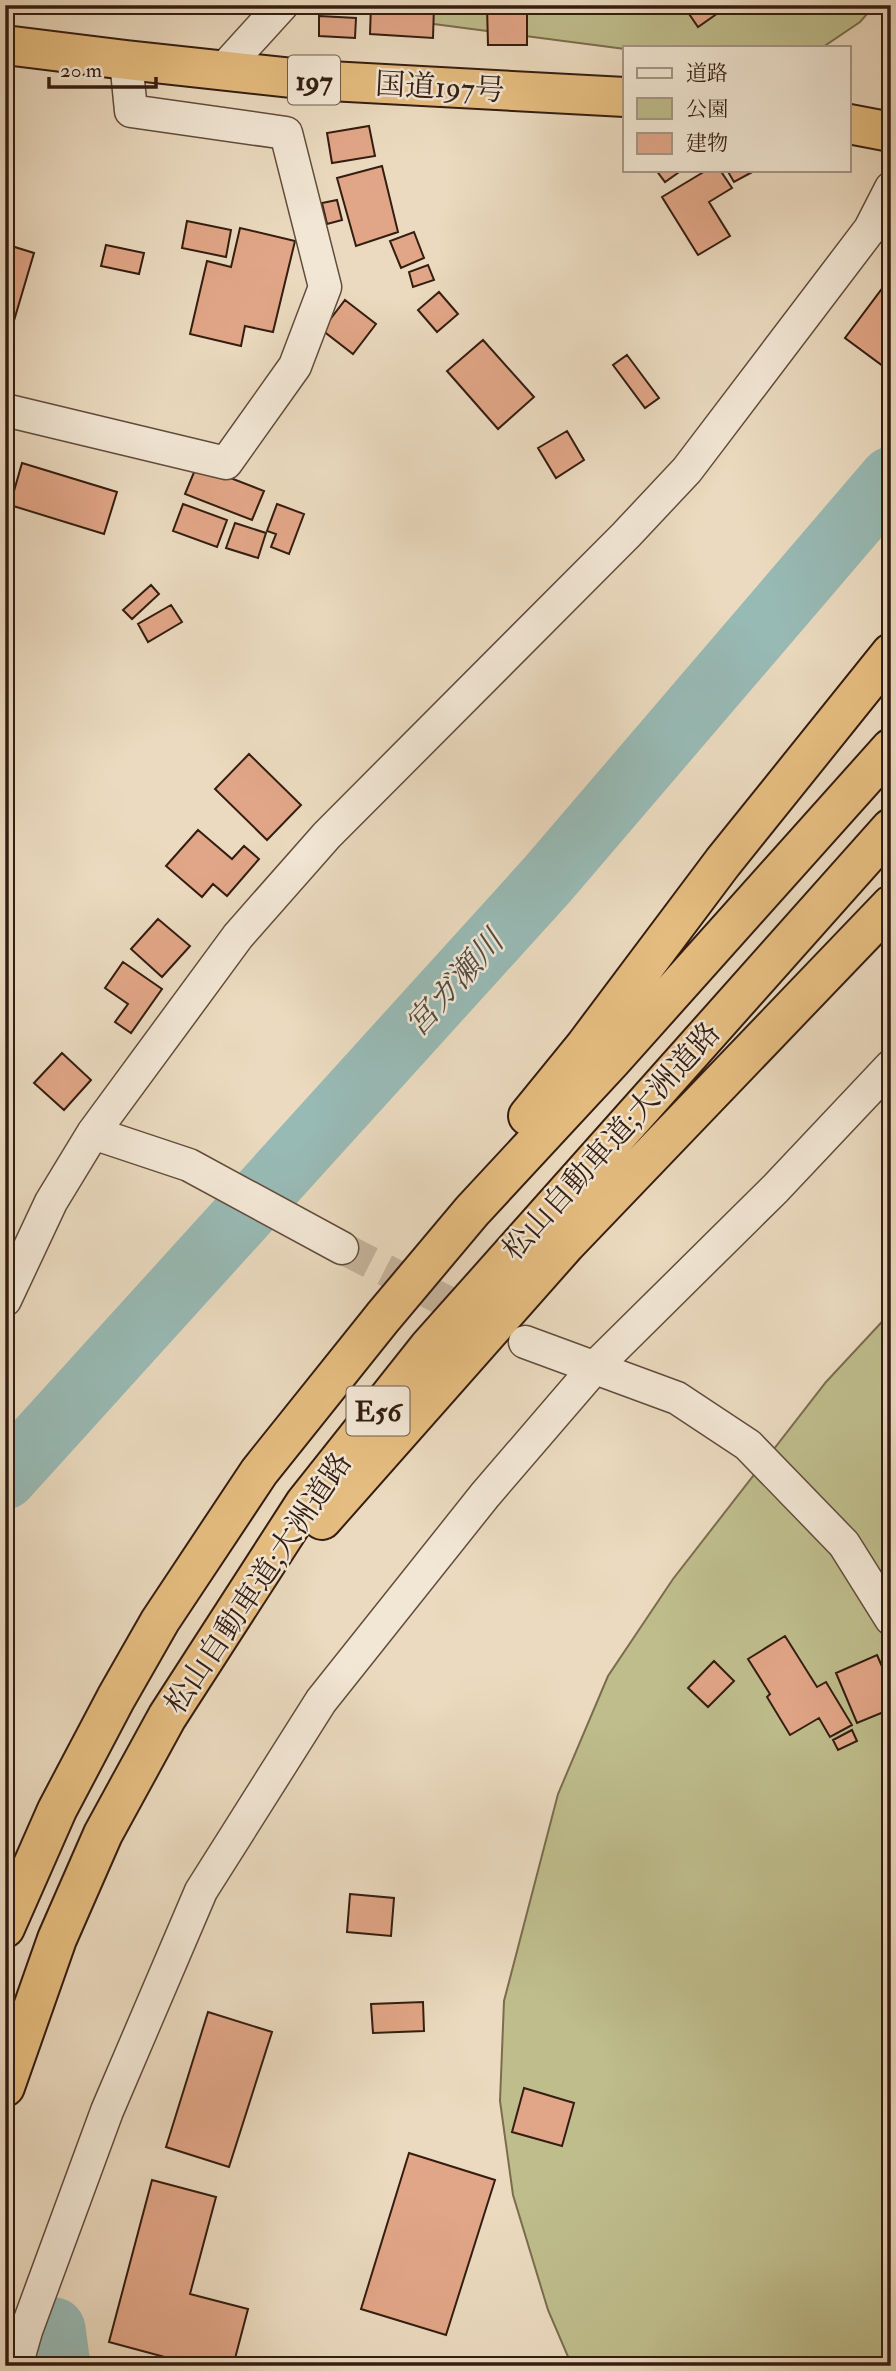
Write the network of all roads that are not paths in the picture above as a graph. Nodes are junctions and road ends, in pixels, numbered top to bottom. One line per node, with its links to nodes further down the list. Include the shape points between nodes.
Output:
1 (282, 5): 4 (street)
2 (5, 45): 3 (highway, 国道197号 / 197)
3 (126, 60): 4 (highway, 国道197号 / 197); 9 (street, via 131,111 286,133 325,287 295,366 226,463)
4 (222, 71): 5 (highway, 国道197号 / 197)
5 (623, 97)
6 (850, 124): 7 (highway)
7 (891, 132)
8 (891, 188): 15 (street, via 870,229 687,470 309,855 237,936)
9 (5, 410)
10 (891, 653): 20 (highway, via 723,862 585,1046 370,1310)
11 (891, 748): 20 (highway, 松山自動車道;大洲道路 / E56, via 472,1211)
12 (891, 828): 22 (highway, 松山自動車道;大洲道路 / E56, via 428,1348 305,1503)
13 (891, 905): 22 (highway, via 566,1244)
14 (891, 1066): 19 (street, via 775,1189)
15 (93, 1133): 16 (street, via 189,1165); 17 (street, via 51,1202)
16 (342, 1248)
17 (5, 1300)
18 (525, 1342): 19 (street)
19 (595, 1367): 21 (street, via 677,1398 748,1445 844,1544); 25 (street, via 485,1495 321,1701 201,1891)
20 (260, 1472): 23 (highway, 松山自動車道;大洲道路 / E56, via 160,1620 116,1698 57,1810)
21 (891, 1619)
22 (210, 1647): 24 (highway, 松山自動車道;大洲道路 / E56, via 103,1834 57,1939)
23 (5, 1928)
24 (5, 2087)
25 (16, 2322): 26 (street)
26 (16, 2366)

